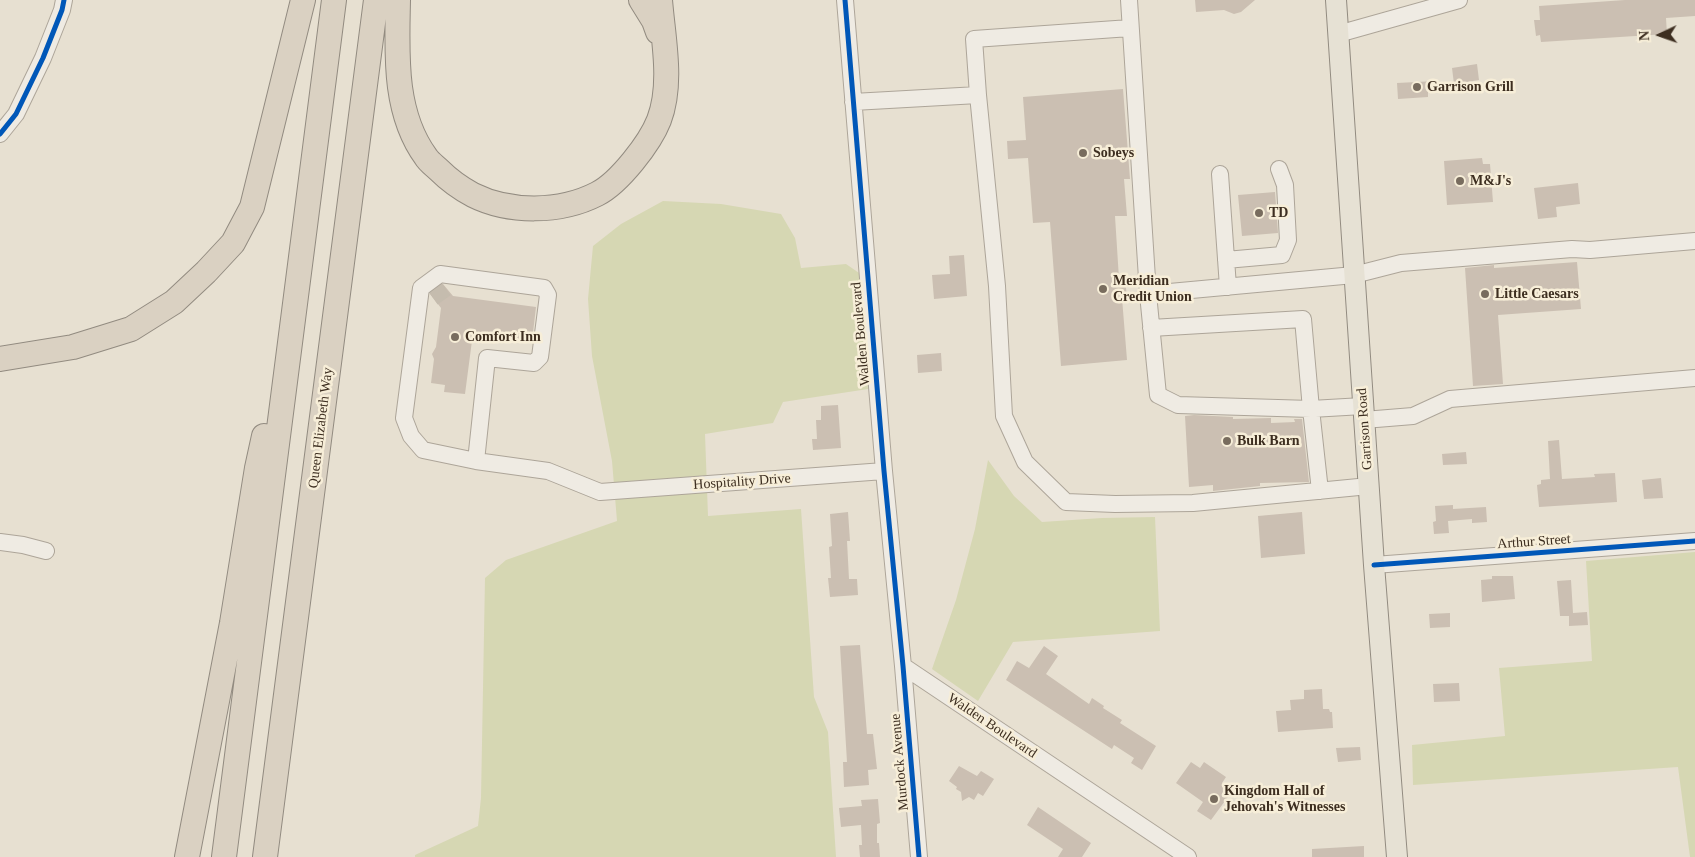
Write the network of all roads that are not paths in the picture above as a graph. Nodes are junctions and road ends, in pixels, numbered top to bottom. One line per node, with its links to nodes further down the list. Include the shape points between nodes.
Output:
1 (64, 0): 17 (street, via 43,58 16,114)
2 (303, 0): 31 (highway, via 252,207 232,243 174,302 131,329 73,347)
3 (334, 0): 22 (highway)
4 (376, 0): 46 (highway, Queen Elizabeth Way)
5 (398, 0): 14 (highway, via 397,65 410,128 426,158 452,182 473,195 500,205 532,209 568,205 598,194 626,170 659,120 666,89)
6 (640, 0): 14 (highway, via 654,21)
7 (660, 0): 14 (highway)
8 (845, 0): 16 (street, Walden Boulevard)
9 (1129, 0): 12 (street)
10 (1336, 0): 13 (main road, Garrison Road)
11 (1458, 0): 13 (street)
12 (1130, 28): 15 (street, via 974,39); 27 (street)
13 (1338, 34): 23 (main road, Garrison Road)
14 (665, 56)
15 (978, 95): 16 (street); 38 (street, via 997,286 1004,416 1025,462 1066,502 1193,503)
16 (853, 102): 36 (street, Walden Boulevard)
17 (0, 134)
18 (1279, 169): 21 (street, via 1285,185 1288,240 1282,255)
19 (1220, 174): 21 (street)
20 (1695, 241): 23 (street, via 1401,263)
21 (1226, 260): 25 (street)
22 (299, 270): 44 (highway, via 257,468 232,623); 45 (highway)
23 (1354, 275): 25 (street); 34 (main road, Garrison Road)
24 (462, 277): 26 (street); 29 (street, via 440,274 434,278 421,288); 35 (street, via 544,288 548,295 540,357 534,363 487,358)
25 (1228, 287): 27 (street)
26 (447, 288)
27 (1148, 294): 30 (street)
28 (433, 298): 29 (street)
29 (419, 309): 35 (street, via 404,418 407,427 423,450)
30 (1151, 328): 33 (street, via 1158,395 1178,405); 33 (street, via 1302,319)
31 (0, 359)
32 (1695, 378): 34 (street, via 1450,399 1413,416)
33 (1311, 409): 34 (street); 38 (street)
34 (1364, 413): 37 (main road, Garrison Road)
35 (476, 461): 36 (street, Hospitality Drive, via 548,471 600,492)
36 (884, 471): 43 (street, Walden Boulevard)
37 (1369, 486): 38 (street); 42 (main road, Garrison Road)
38 (1320, 491)
39 (1695, 541): 42 (street, Arthur Street)
40 (0, 542): 41 (street)
41 (46, 551)
42 (1374, 565): 49 (main road, Garrison Road)
43 (903, 666): 47 (street, Murdock Avenue); 48 (street, Walden Boulevard)
44 (187, 857)
45 (224, 857)
46 (266, 857)
47 (919, 857)
48 (1188, 857)
49 (1397, 857)

